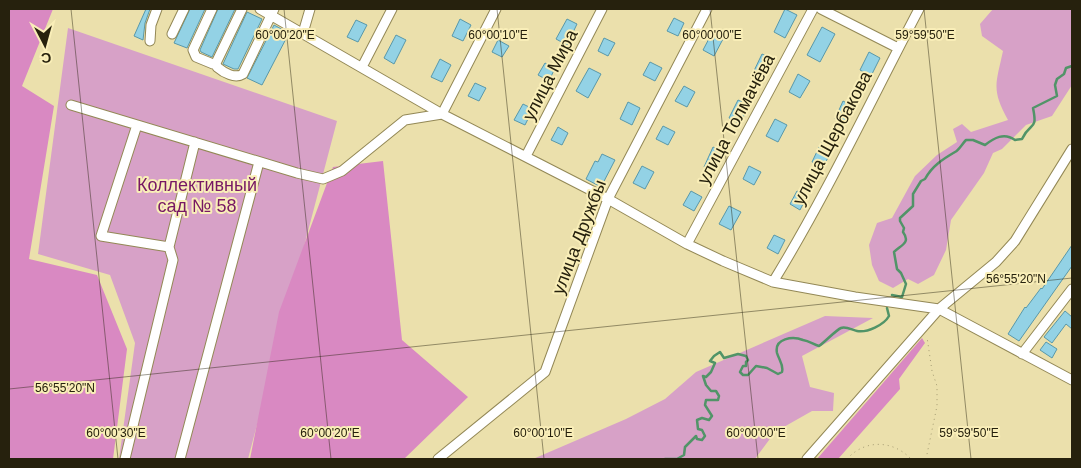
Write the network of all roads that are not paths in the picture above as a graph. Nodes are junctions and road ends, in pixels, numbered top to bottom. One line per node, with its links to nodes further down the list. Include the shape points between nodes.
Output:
1 (157, 9): 17 (street)
2 (184, 9): 16 (street)
3 (212, 9): 19 (street, via 193,50 196,57)
4 (242, 9): 19 (street)
5 (260, 9): 14 (street)
6 (310, 9): 15 (street)
7 (392, 9): 20 (street)
8 (496, 9): 22 (street)
9 (602, 9): 26 (street, улица Мира)
10 (707, 9): 28 (street, улица Дружбы)
11 (813, 9): 29 (street, улица Толмачёва)
12 (821, 9): 18 (street)
13 (919, 9): 18 (street, улица Щербакова)
14 (273, 12): 15 (street); 19 (street, via 243,74 239,77 219,70)
15 (303, 33): 20 (street)
16 (172, 34)
17 (150, 41)
18 (898, 48): 31 (street, улица Щербакова)
19 (216, 63)
20 (362, 67): 22 (street)
21 (71, 105): 23 (street)
22 (442, 114): 26 (street); 27 (street, via 405,120 342,171 323,179)
23 (137, 125): 24 (street); 30 (street, via 102,236)
24 (195, 142): 27 (street); 30 (street)
25 (1072, 149): 33 (street, via 1015,241 996,262)
26 (526, 156): 28 (street)
27 (259, 162): 37 (street)
28 (608, 199): 29 (street); 38 (street, улица Дружбы, via 545,372)
29 (687, 244): 31 (street)
30 (169, 247): 36 (street, via 173,260)
31 (773, 282): 33 (street)
32 (1072, 289): 34 (street)
33 (939, 309): 34 (street); 39 (street)
34 (1022, 354): 35 (street)
35 (1072, 380)
36 (125, 459)
37 (180, 459)
38 (438, 459)
39 (807, 459)

